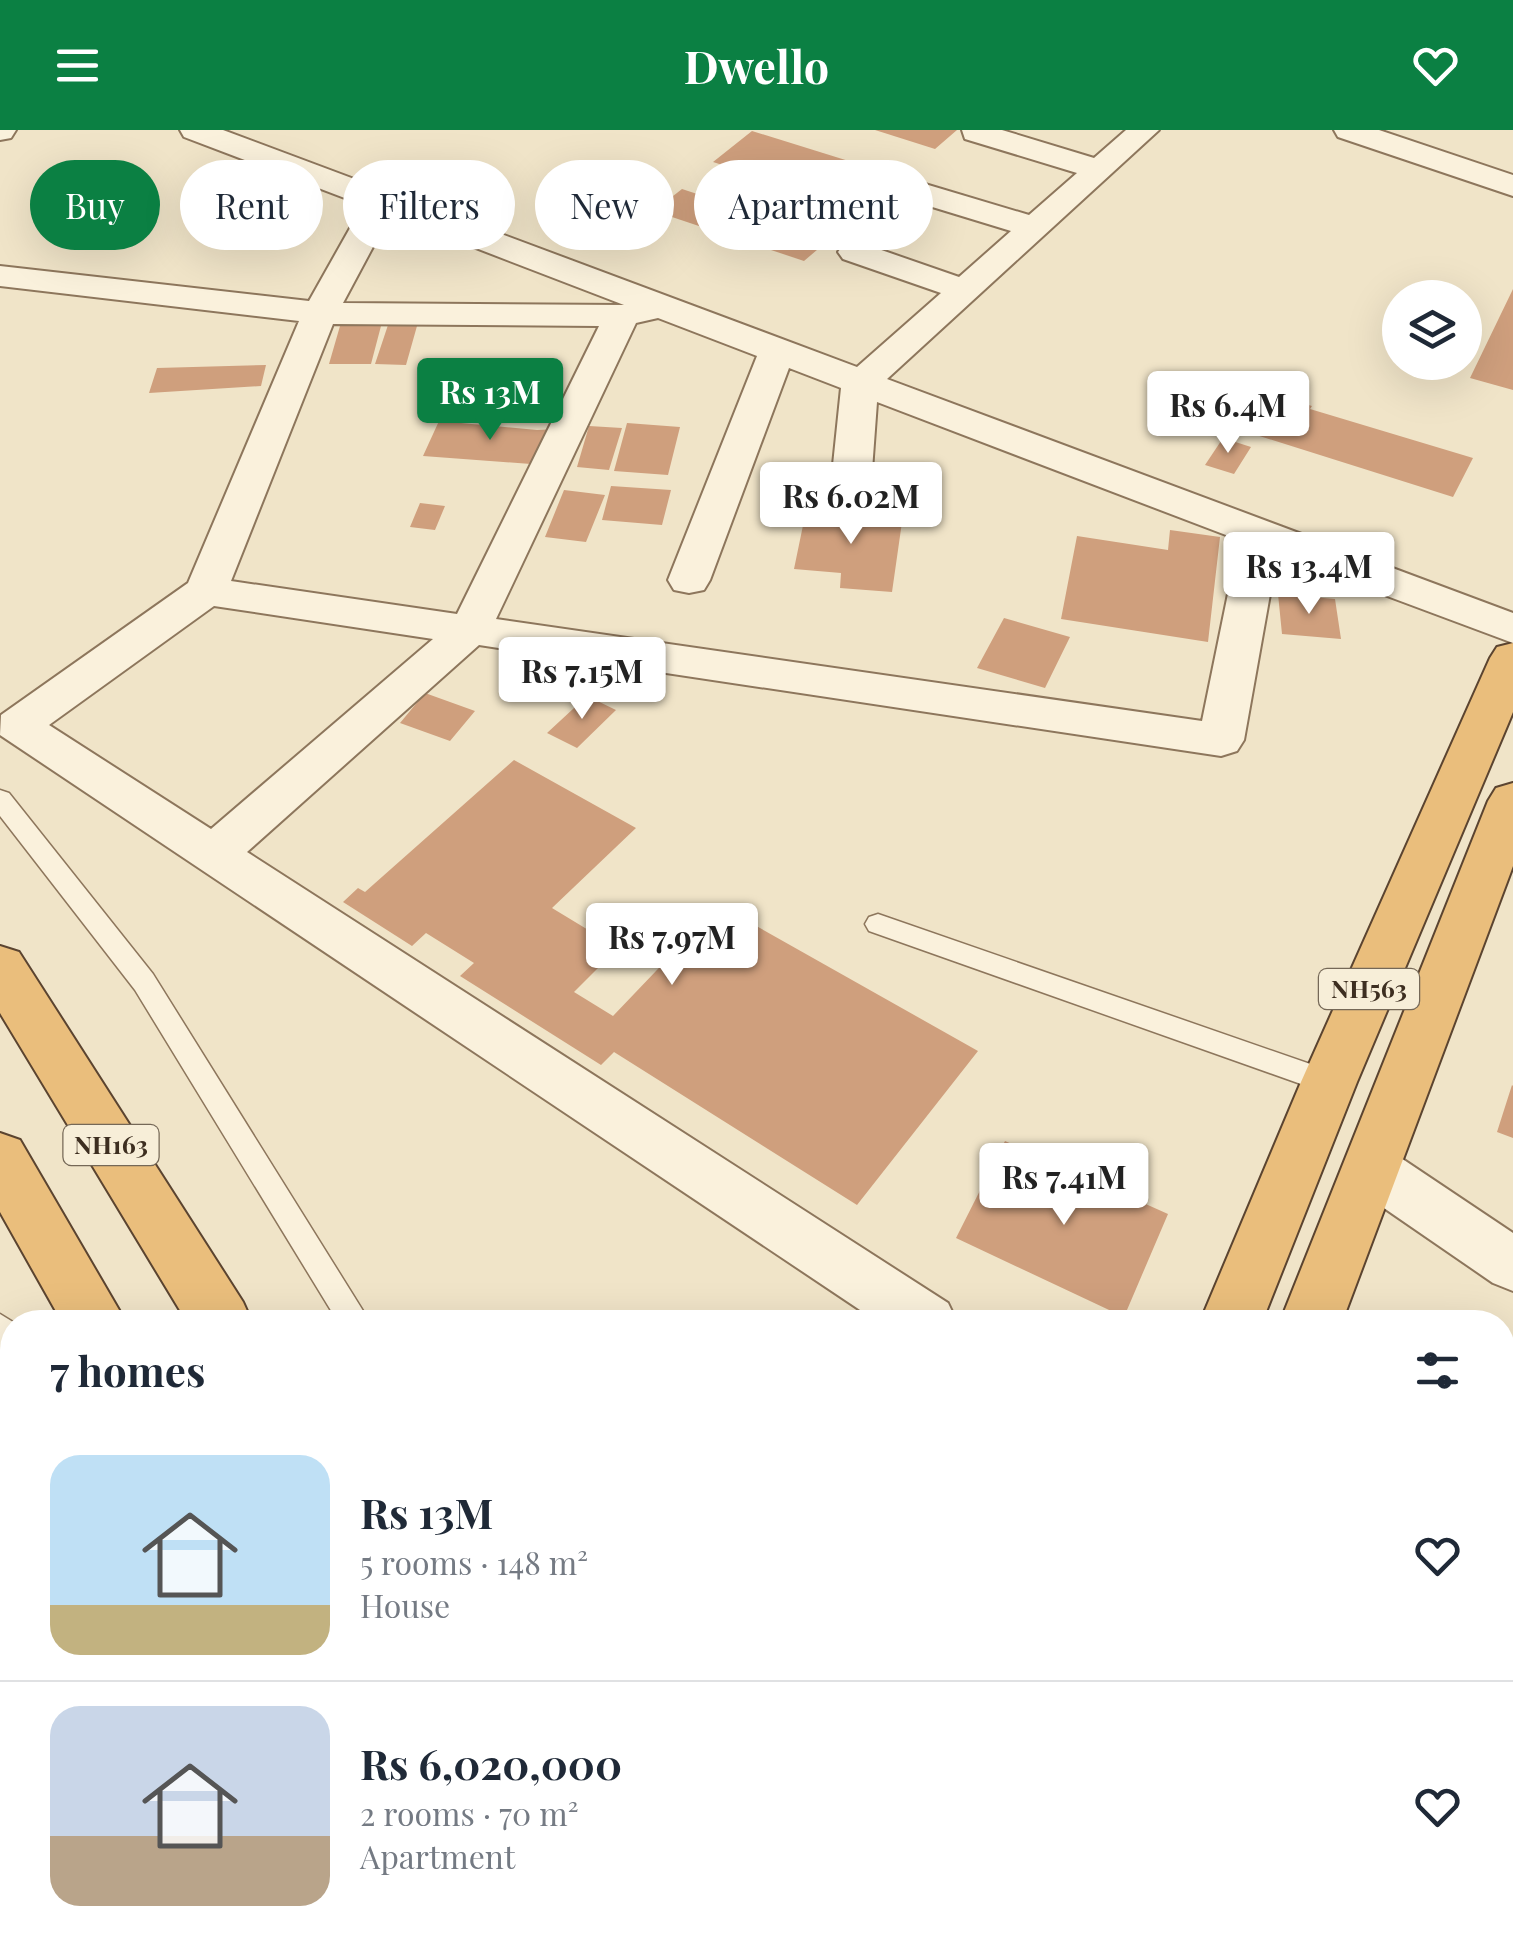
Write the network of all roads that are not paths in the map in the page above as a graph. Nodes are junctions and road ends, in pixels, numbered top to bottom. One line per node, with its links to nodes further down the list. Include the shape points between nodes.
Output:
1 (195, 130): 7 (street)
2 (1144, 130): 6 (street)
3 (1351, 130): 5 (street); 8 (street)
4 (976, 132): 6 (street)
5 (1513, 167)
6 (1098, 169): 10 (street)
7 (343, 186)
8 (1513, 186)
9 (933, 197): 10 (street)
10 (1033, 227): 15 (street)
11 (354, 250): 17 (street)
12 (496, 250): 16 (street)
13 (855, 252): 15 (street)
14 (0, 276): 17 (street)
15 (964, 290): 19 (street)
16 (641, 312): 17 (street); 18 (street); 25 (street)
17 (320, 313): 23 (street)
18 (777, 352): 19 (street); 22 (street)
19 (860, 384): 20 (street); 21 (street)
20 (851, 484)
21 (1260, 536): 24 (street); 25 (street, via 1222,740)
22 (689, 580)
23 (206, 591): 25 (street); 29 (street, via 17,726)
24 (1513, 629)
25 (470, 630): 29 (street)
26 (1513, 658): 32 (highway, NH563)
27 (0, 799): 38 (lane, via 144,982)
28 (1513, 802): 34 (highway, NH563)
29 (214, 854): 39 (street)
30 (878, 924): 32 (lane)
31 (0, 967): 37 (highway, NH163)
32 (1329, 1082): 40 (highway, NH563)
33 (0, 1158): 36 (highway)
34 (1372, 1170): 35 (street); 41 (highway, NH563)
35 (1513, 1266)
36 (88, 1310)
37 (214, 1310)
38 (349, 1310)
39 (909, 1310)
40 (1236, 1310)
41 (1316, 1310)

